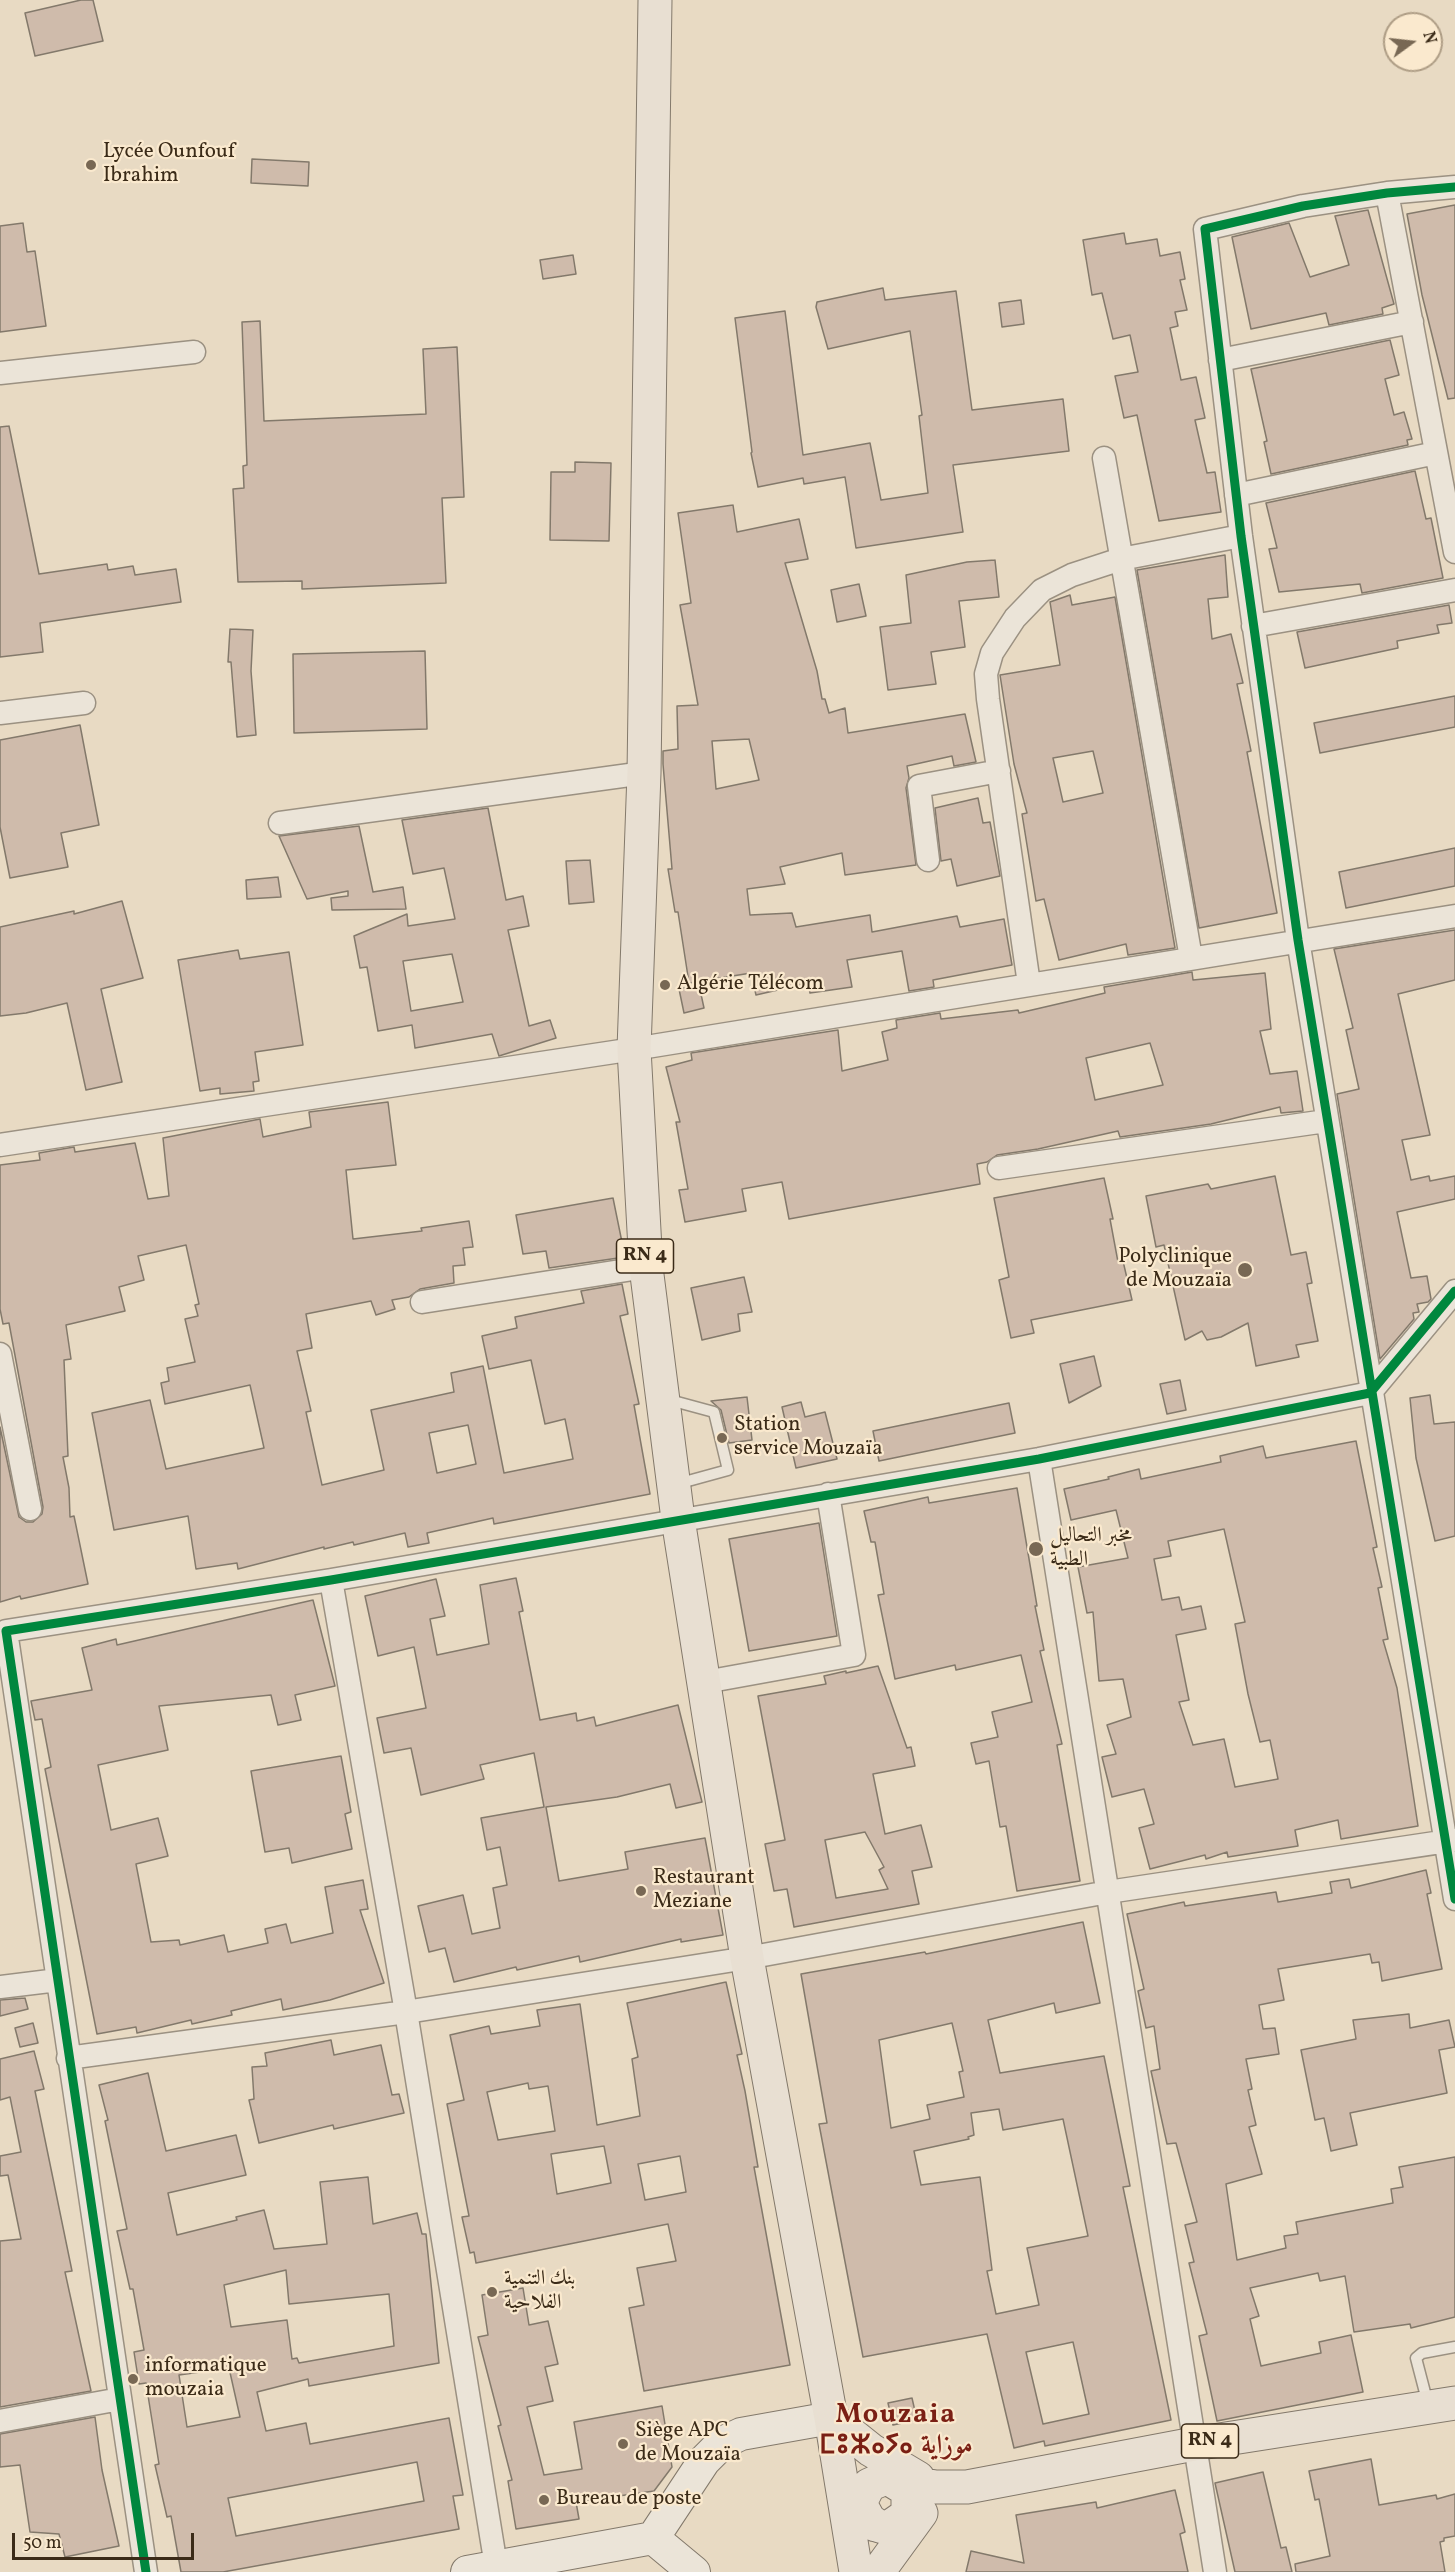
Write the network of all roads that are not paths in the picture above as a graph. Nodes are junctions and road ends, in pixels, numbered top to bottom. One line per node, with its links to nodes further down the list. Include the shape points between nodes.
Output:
1 (655, 0): 19 (main road, RN 4)
2 (1455, 187): 3 (street)
3 (1387, 193): 4 (street); 6 (street, via 1303,206 1204,229)
4 (1412, 322): 6 (street); 8 (street)
5 (194, 352): 7 (street)
6 (1220, 360): 10 (street)
7 (0, 373)
8 (1436, 453): 10 (street); 12 (street)
9 (1104, 458): 13 (street)
10 (1236, 495): 11 (street)
11 (1241, 536): 13 (street); 15 (street)
12 (1455, 552)
13 (1121, 559): 18 (street, via 1072,574 1042,590 992,653 986,674); 24 (street)
14 (1455, 590): 15 (street)
15 (1253, 626): 23 (street)
16 (84, 703): 17 (street)
17 (0, 713)
18 (999, 771): 21 (street, via 918,786); 25 (street)
19 (644, 773): 20 (street); 26 (main road, RN 4)
20 (280, 823)
21 (928, 860)
22 (1455, 916): 23 (street)
23 (1298, 940): 24 (street); 27 (street)
24 (1191, 958): 25 (street)
25 (1029, 984): 26 (street)
26 (634, 1049): 28 (street); 30 (main road, RN 4)
27 (1326, 1120): 29 (street); 34 (street)
28 (0, 1145)
29 (999, 1168)
30 (646, 1267): 32 (street); 35 (main road, RN 4)
31 (1455, 1291): 34 (street)
32 (422, 1302)
33 (0, 1354): 39 (street)
34 (1370, 1392): 36 (street); 44 (street)
35 (663, 1398): 37 (main road, RN 4); 37 (lane, via 714,1412 728,1470)
36 (1039, 1460): 38 (street); 45 (street)
37 (674, 1485): 40 (main road, RN 4)
38 (828, 1494): 40 (street); 43 (street, via 854,1655)
39 (30, 1509)
40 (678, 1519): 41 (street); 43 (main road, RN 4)
41 (331, 1581): 42 (street); 50 (street)
42 (3, 1629): 48 (street)
43 (705, 1682): 47 (main road, RN 4)
44 (1450, 1841): 45 (street); 46 (street)
45 (1107, 1892): 47 (street); 57 (street)
46 (1455, 1899)
47 (747, 1958): 50 (street); 55 (main road, RN 4)
48 (58, 1980): 49 (street); 51 (street)
49 (0, 1987)
50 (406, 2012): 51 (street); 61 (street)
51 (68, 2058): 53 (street)
52 (1455, 2347): 54 (lane, via 1422,2353 1416,2358)
53 (120, 2398): 56 (street); 62 (street)
54 (1442, 2405): 57 (main road, RN 4)
55 (831, 2418): 58 (main road, via 897,2468); 59 (main road, RN 4); 60 (main road, via 741,2434 722,2443 704,2461)
56 (0, 2421)
57 (1194, 2444): 58 (main road, RN 4); 66 (street)
58 (944, 2492): 59 (main road); 65 (main road)
59 (868, 2507): 64 (main road)
60 (653, 2538): 61 (main road); 63 (main road)
61 (487, 2570)
62 (147, 2572)
63 (694, 2572)
64 (856, 2572)
65 (878, 2572)
66 (1215, 2572)

